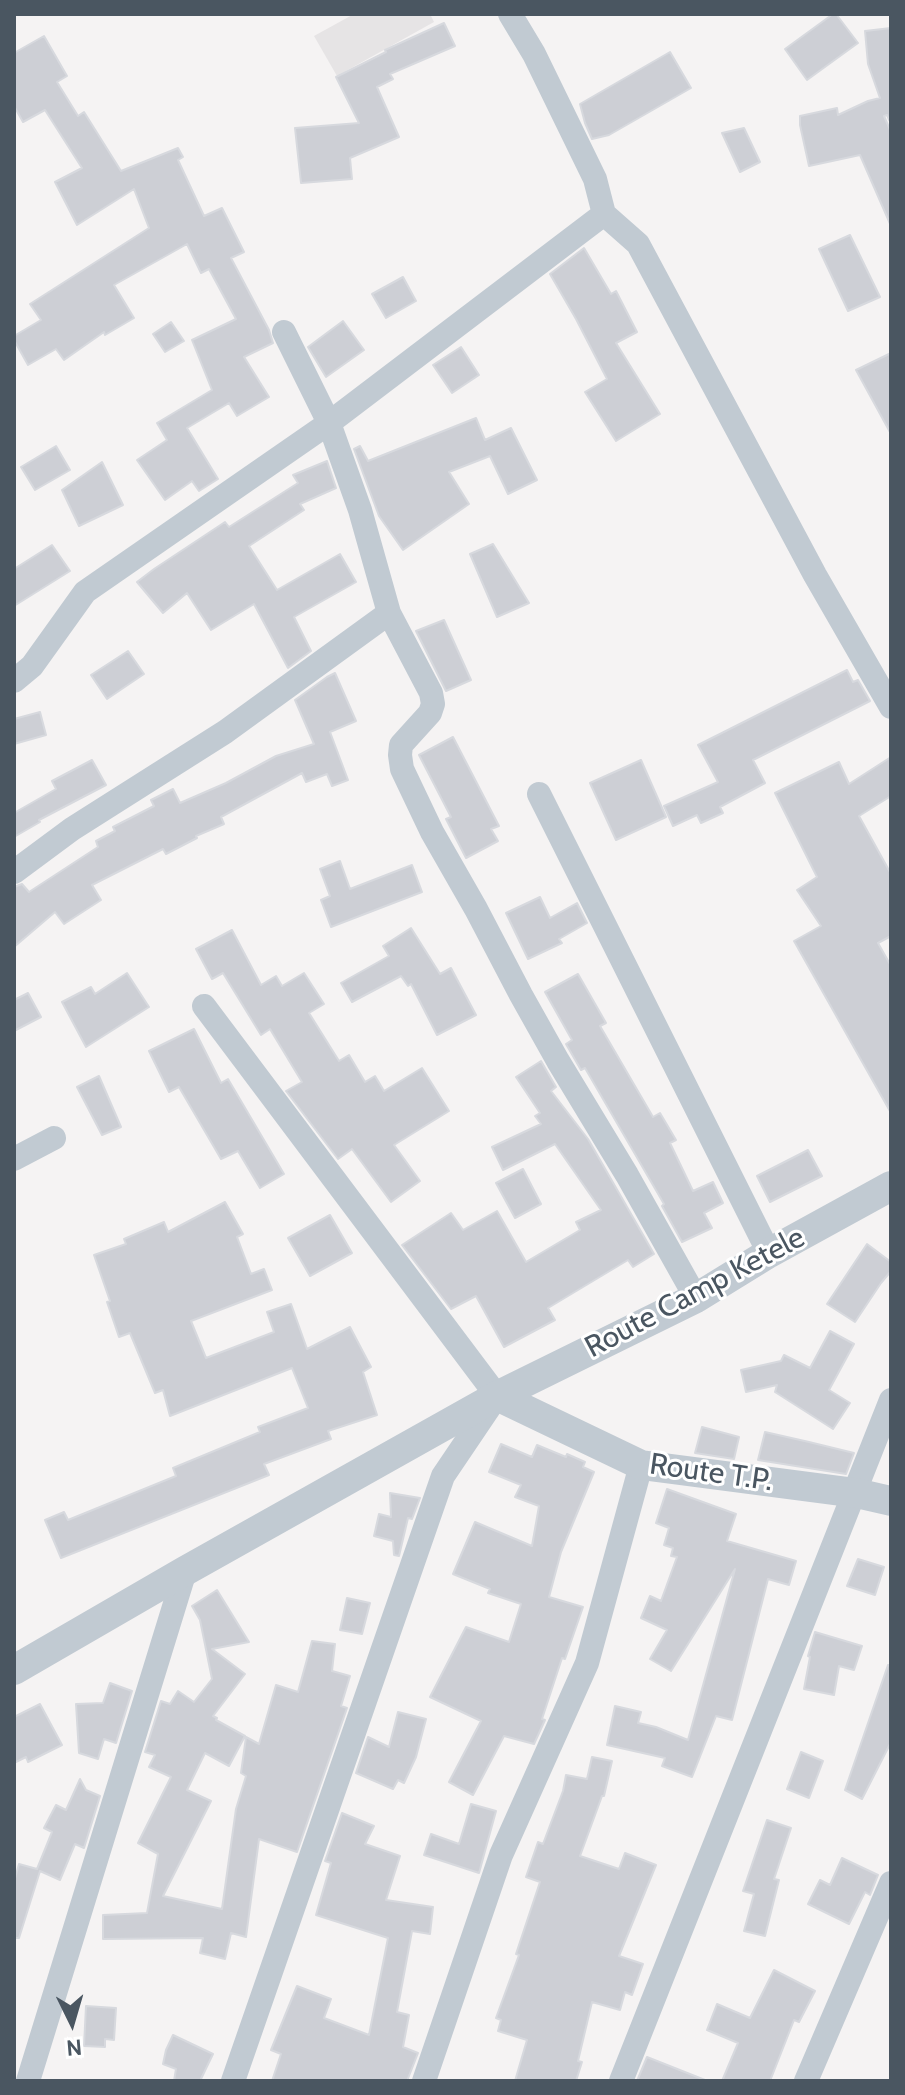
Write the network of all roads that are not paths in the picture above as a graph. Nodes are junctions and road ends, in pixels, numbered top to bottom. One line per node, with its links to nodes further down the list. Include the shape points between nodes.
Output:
1 (510, 14): 2 (street, via 595,179)
2 (604, 214): 4 (street); 7 (street, via 638,244)
3 (284, 332): 4 (street)
4 (329, 423): 5 (street); 6 (street, via 85,592 32,666)
5 (389, 613): 9 (street, via 225,732); 15 (street, via 433,704 401,745 402,769 543,1034)
6 (14, 681)
7 (891, 707)
8 (539, 794): 14 (street)
9 (14, 872)
10 (204, 1006): 16 (street)
11 (54, 1138): 12 (street)
12 (14, 1159)
13 (891, 1186): 14 (street, Route Camp Ketele)
14 (769, 1253): 15 (street, Route Camp Ketele)
15 (696, 1298): 16 (street, Route Camp Ketele)
16 (497, 1396): 18 (street, Route T.P.); 21 (street, Route Camp Ketele); 25 (street, via 443,1476)
17 (891, 1400): 19 (street)
18 (641, 1465): 19 (street, Route T.P.); 26 (street, via 587,1663 501,1855)
19 (856, 1493): 20 (street, Route T.P.); 27 (street)
20 (891, 1501)
21 (185, 1571): 22 (street, Route Camp Ketele); 24 (street)
22 (14, 1670)
23 (891, 1883): 28 (street)
24 (28, 2081)
25 (233, 2081)
26 (424, 2081)
27 (621, 2081)
28 (806, 2081)

